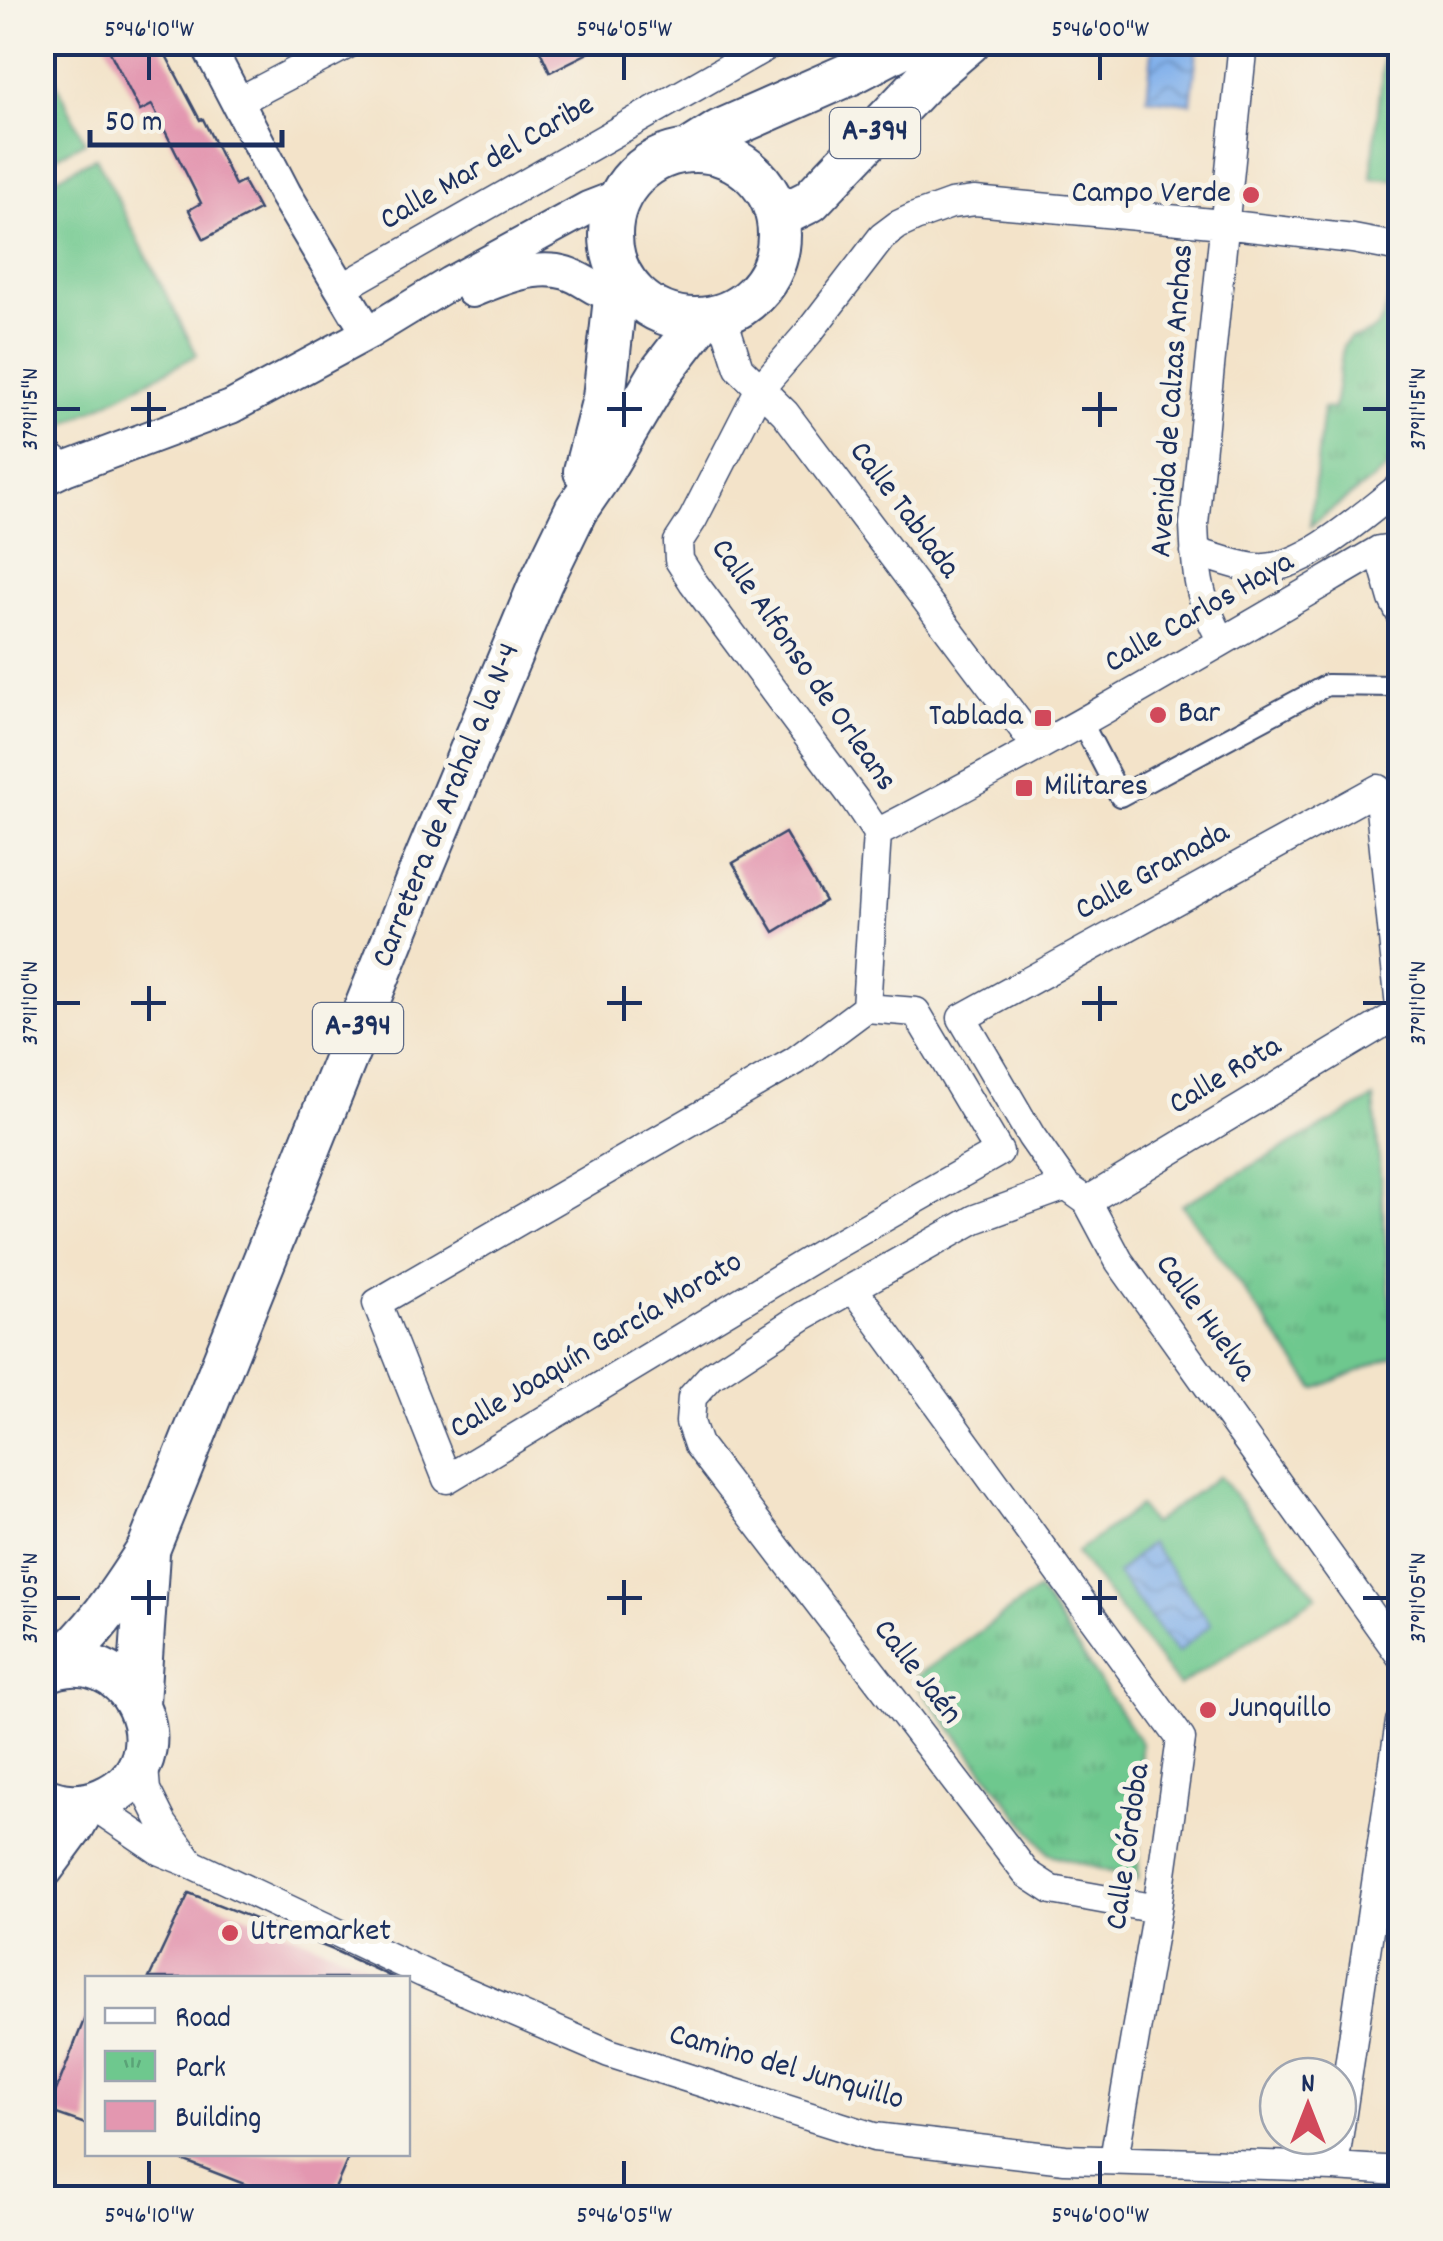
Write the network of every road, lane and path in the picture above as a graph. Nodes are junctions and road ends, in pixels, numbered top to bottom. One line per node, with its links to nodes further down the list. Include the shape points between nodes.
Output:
1 (206, 42): 7 (street)
2 (352, 42): 7 (street)
3 (774, 42): 14 (street, Calle Mar del Caribe)
4 (911, 42): 8 (main road, A-394)
5 (969, 42): 10 (main road, A-394, via 810,201)
6 (1243, 42): 11 (street, Avenida de Calzas Anchas)
7 (237, 102): 14 (street)
8 (690, 150): 9 (main road, A-394, via 648,164); 10 (main road, via 714,152 746,168 770,195)
9 (619, 196): 13 (main road, A-394, via 610,237); 16 (street)
10 (778, 218): 15 (main road, A-394, via 779,248 769,277 749,300)
11 (1223, 224): 12 (street); 17 (street, via 974,201 933,210 882,237); 22 (street, Avenida de Calzas Anchas)
12 (1400, 248)
13 (622, 287): 15 (main road, via 662,313); 16 (street, via 598,289 547,270 511,276); 20 (main road, Carretera de Arahal a la N-4 / A-394)
14 (342, 288): 16 (street)
15 (712, 318): 17 (street, Calle Tablada); 20 (main road, Carretera de Arahal a la N-4 / A-394, via 661,372)
16 (376, 328): 18 (street, via 231,408)
17 (759, 390): 27 (street, Calle Tablada, via 784,414); 28 (street, Calle Alfonso de Orleans, via 678,542 679,560)
18 (50, 467)
19 (1400, 487): 22 (street, via 1289,564 1261,569)
20 (576, 510): 35 (main road, Carretera de Arahal a la N-4 / A-394, via 422,867)
21 (1390, 549): 23 (street, via 1392,599); 24 (street, Calle Carlos Haya)
22 (1196, 552): 24 (street, Avenida de Calzas Anchas, via 1201,599)
23 (1400, 613)
24 (1222, 642): 26 (street, Calle Carlos Haya)
25 (1400, 684): 26 (street, via 1326,685 1120,796)
26 (1082, 723): 27 (street, Calle Carlos Haya)
27 (1036, 747): 28 (street, Calle Carlos Haya)
28 (877, 833): 29 (street, Calle Alfonso de Orleans)
29 (866, 1008): 29 (street, Calle Joaquín García Morato, via 795,1061 377,1302 448,1479 998,1152 916,1012)
30 (1400, 1010): 31 (street, Calle Granada, via 1378,790); 32 (street, Calle Rota)
31 (962, 1018): 32 (street, Calle Huelva, via 1032,1136)
32 (1077, 1193): 33 (street, Calle Rota, via 975,1219); 36 (street, Calle Huelva)
33 (854, 1288): 34 (street, Calle Rota, via 711,1376); 45 (street, Calle Córdoba, via 1181,1739)
34 (692, 1398): 45 (street, Calle Jaén, via 690,1422 698,1445 1026,1873 1052,1890)
35 (148, 1550): 37 (main road, Carretera de Arahal a la N-4 / A-394, via 80,1645); 38 (main road, Carretera de Arahal a la N-4 / A-394)
36 (1400, 1655)
37 (48, 1671): 38 (main road, A-394, via 92,1667 110,1674)
38 (138, 1702): 40 (main road, A-394, via 146,1732)
39 (1400, 1722): 47 (street)
40 (143, 1756): 42 (main road, via 132,1778); 43 (street, Camino del Junquillo, via 146,1790)
41 (42, 1798): 42 (main road)
42 (88, 1805): 43 (street, Camino del Junquillo); 44 (main road)
43 (192, 1864): 46 (street, Camino del Junquillo, via 423,1974 628,2059 874,2137)
44 (42, 1868)
45 (1157, 1909): 46 (street, Calle Córdoba)
46 (1114, 2159): 47 (street, Camino del Junquillo)
47 (1334, 2167): 48 (street, Camino del Junquillo)
48 (1400, 2171)

